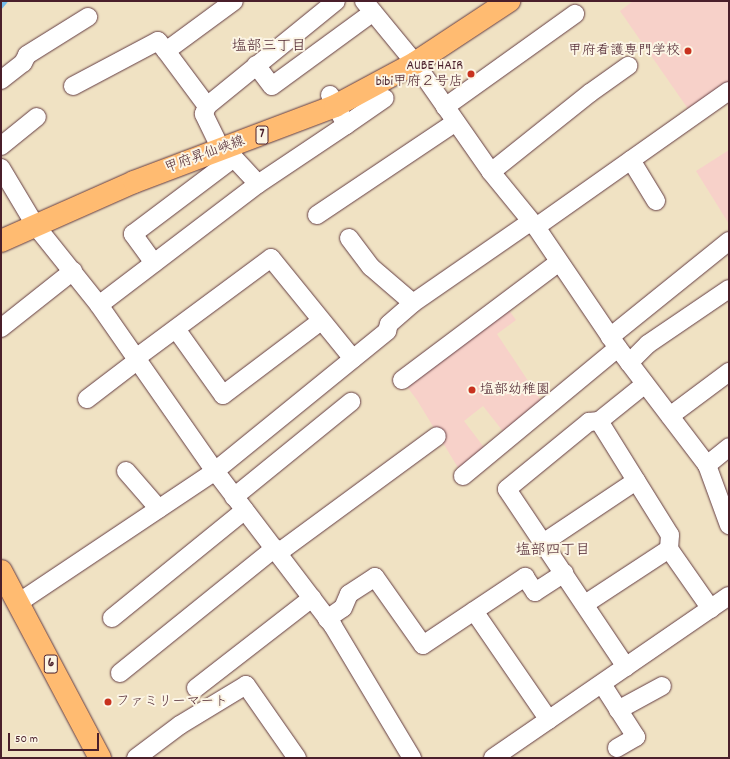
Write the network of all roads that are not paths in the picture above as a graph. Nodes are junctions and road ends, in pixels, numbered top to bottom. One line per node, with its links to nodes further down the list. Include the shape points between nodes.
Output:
1 (234, 1): 8 (street)
2 (336, 1): 10 (street)
3 (484, 1): 9 (main road, 甲府昇仙峡線 / 7)
4 (509, 1): 9 (main road, 甲府昇仙峡線 / 7)
5 (369, 7): 9 (street); 10 (street, via 272,86)
6 (576, 14): 18 (street)
7 (88, 17): 12 (street, via 27,55 23,63)
8 (166, 51): 13 (street, via 158,41); 17 (street)
9 (412, 59): 16 (main road, 甲府昇仙峡線 / 7); 18 (street)
10 (256, 65): 17 (street)
11 (628, 66): 26 (street)
12 (1, 80)
13 (73, 86)
14 (729, 91): 24 (street)
15 (385, 98): 21 (street)
16 (333, 100): 21 (street); 23 (main road, 甲府昇仙峡線 / 7)
17 (207, 106): 23 (street, via 204,114)
18 (446, 107): 20 (street)
19 (37, 117): 22 (street)
20 (456, 122): 26 (street); 29 (street)
21 (346, 125): 27 (street)
22 (1, 146)
23 (226, 148): 27 (street); 30 (main road, 甲府昇仙峡線 / 7, via 78,191); 37 (street, via 133,234)
24 (631, 160): 28 (street); 31 (street)
25 (1, 168): 30 (street)
26 (491, 172): 31 (street)
27 (258, 184): 37 (street)
28 (656, 201)
29 (318, 215)
30 (33, 219): 32 (main road, 甲府昇仙峡線 / 7); 35 (main road, 甲府昇仙峡線 / 7); 38 (street)
31 (533, 224): 36 (street); 40 (street)
32 (1, 227)
33 (349, 238): 40 (street, via 371,267)
34 (729, 241): 45 (street)
35 (1, 242)
36 (559, 262): 45 (street); 50 (street)
37 (154, 263): 41 (street)
38 (73, 271): 41 (street); 43 (street)
39 (729, 289): 48 (street, via 648,344)
40 (413, 303): 47 (street, via 389,324 387,331)
41 (99, 305): 46 (street)
42 (321, 321): 44 (street, via 271,258); 44 (street, via 223,395); 47 (street)
43 (1, 328)
44 (176, 329): 46 (street)
45 (614, 342): 48 (street); 61 (street)
46 (137, 359): 52 (street); 60 (street)
47 (353, 359): 60 (street)
48 (629, 363): 51 (street)
49 (729, 372): 54 (street)
50 (402, 380)
51 (645, 384): 54 (street); 55 (street)
52 (87, 399)
53 (351, 402): 64 (street)
54 (670, 416): 58 (street)
55 (599, 421): 62 (street); 67 (street, via 589,422 507,489)
56 (437, 436): 69 (street)
57 (729, 447): 58 (street)
58 (707, 465): 63 (street)
59 (126, 471): 65 (street)
60 (215, 471): 64 (street); 65 (street)
61 (463, 476)
62 (636, 481): 67 (street); 68 (street, via 670,535)
63 (723, 494): 66 (street)
64 (240, 504): 69 (street); 78 (street)
65 (158, 509): 73 (street)
66 (729, 525)
67 (543, 543): 71 (street)
68 (669, 549): 75 (street); 76 (street)
69 (277, 551): 74 (street); 81 (street)
70 (1, 571): 73 (main road, 6)
71 (564, 573): 75 (street); 77 (street, via 535,592 525,578)
72 (729, 596): 76 (street)
73 (10, 597): 88 (main road, 6)
74 (312, 598): 79 (street); 84 (street)
75 (585, 604): 80 (street)
76 (711, 608): 80 (street)
77 (474, 611): 79 (street, via 423,646 375,577 349,594 343,608); 86 (street)
78 (112, 618)
79 (330, 623): 91 (street)
80 (626, 668): 82 (street)
81 (120, 673)
82 (602, 684): 85 (street); 86 (street)
83 (662, 686): 85 (street)
84 (196, 688)
85 (618, 710): 87 (street, via 636,737)
86 (549, 720): 92 (street)
87 (617, 748)
88 (100, 758)
89 (136, 758): 90 (street, via 180,725 246,685)
90 (296, 758)
91 (412, 758)
92 (492, 758)

